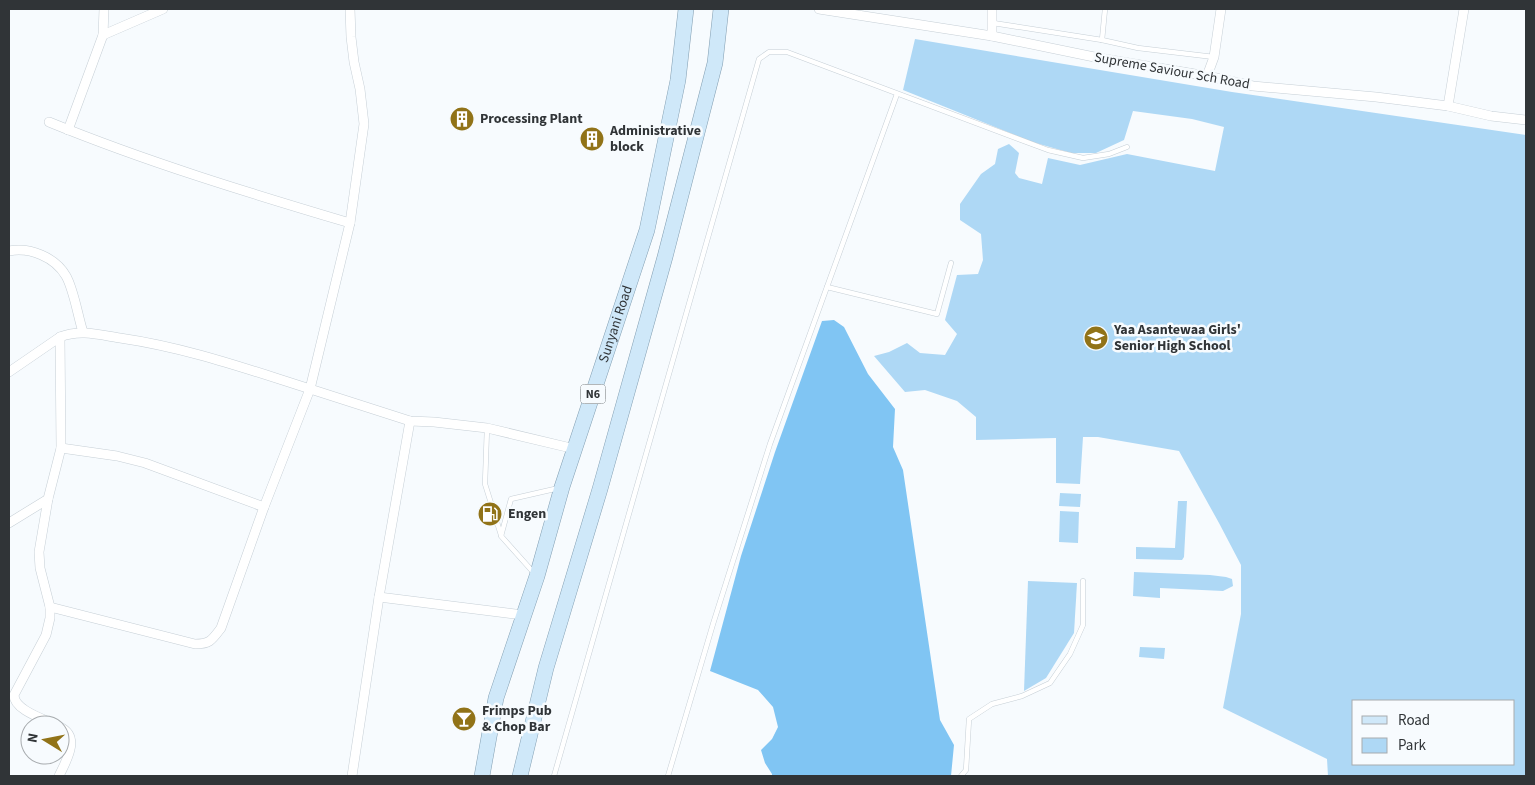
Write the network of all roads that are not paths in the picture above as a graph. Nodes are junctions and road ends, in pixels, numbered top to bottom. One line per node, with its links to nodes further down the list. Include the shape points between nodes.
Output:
1 (104, 9): 13 (street)
2 (163, 9): 13 (street)
3 (350, 9): 24 (street, via 364,124)
4 (686, 9): 35 (main road, Sunyani Road / N6, via 678,80 646,230)
5 (722, 9): 50 (main road, Sunyani Road / N6, via 715,63 667,248 546,668)
6 (819, 9): 11 (street, Supreme Saviour Sch Road)
7 (992, 9): 12 (street)
8 (1105, 9): 15 (lane)
9 (1221, 9): 16 (street)
10 (1464, 9): 19 (street)
11 (875, 13): 14 (street, Supreme Saviour Sch Road)
12 (992, 23): 14 (street); 15 (lane)
13 (103, 35): 22 (street)
14 (992, 36): 17 (street, Supreme Saviour Sch Road)
15 (1102, 40): 16 (lane, via 1138,48)
16 (1214, 57): 17 (street)
17 (1207, 76): 19 (street, Supreme Saviour Sch Road, via 1253,86 1376,96)
18 (898, 94): 23 (lane, via 1048,150 1082,158 1109,154); 27 (lane); 51 (lane, via 787,52 769,52 759,59)
19 (1448, 106): 20 (street, Supreme Saviour Sch Road)
20 (1526, 120)
21 (49, 122): 22 (street)
22 (68, 130): 24 (street)
23 (1127, 147)
24 (350, 223): 31 (street)
25 (9, 251): 28 (street, via 31,252 56,263 66,276)
26 (951, 263): 27 (lane, via 937,314)
27 (827, 287): 52 (lane, via 770,444)
28 (83, 332): 29 (street); 31 (street, via 212,357)
29 (60, 337): 30 (street); 34 (street)
30 (9, 372)
31 (310, 389): 32 (street); 38 (street)
32 (410, 421): 33 (street); 43 (street)
33 (487, 428): 35 (street); 40 (lane, via 485,484)
34 (61, 448): 37 (street); 38 (street, via 145,463)
35 (575, 449): 36 (main road, Sunyani Road / N6)
36 (562, 487): 40 (lane, via 511,499); 41 (main road, Sunyani Road / N6)
37 (48, 499): 39 (street); 44 (street, via 39,552)
38 (264, 507): 44 (street, via 221,628 206,644 184,642)
39 (9, 523)
40 (502, 536): 41 (lane)
41 (536, 576): 45 (main road, Sunyani Road / N6)
42 (1083, 581): 47 (lane, via 1083,625 1070,654 1050,683 1022,696 992,704 969,719)
43 (378, 596): 45 (street); 48 (street)
44 (50, 607): 46 (street, via 46,635 14,695 21,708)
45 (523, 615): 49 (main road, Sunyani Road / N6, via 496,698)
46 (35, 715)
47 (966, 770): 53 (lane); 54 (lane)
48 (352, 776)
49 (482, 776)
50 (520, 776)
51 (554, 776)
52 (668, 776)
53 (961, 776)
54 (966, 776)

